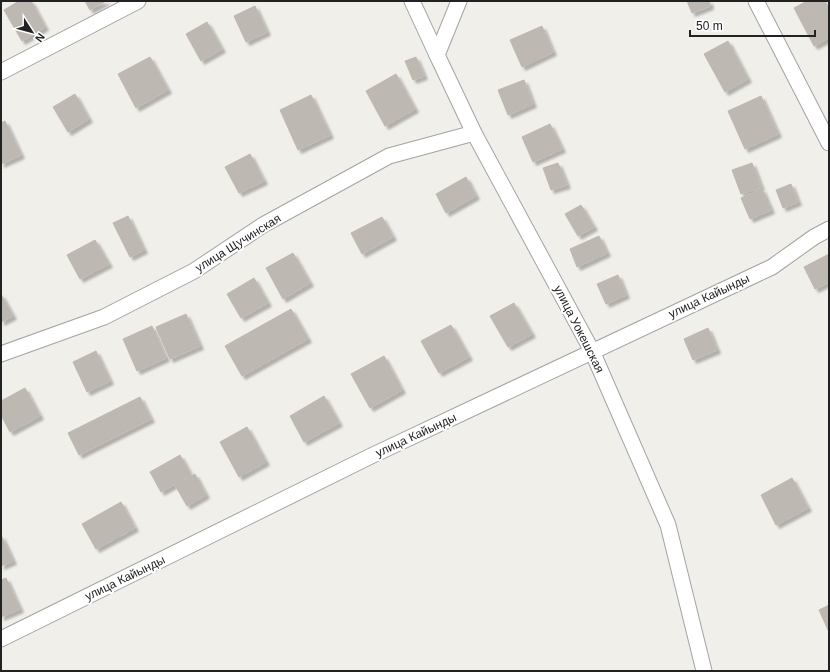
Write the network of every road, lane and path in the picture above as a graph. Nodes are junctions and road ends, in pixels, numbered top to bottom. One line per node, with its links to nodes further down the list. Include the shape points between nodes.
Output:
1 (138, 1): 6 (street)
2 (412, 1): 5 (street, улица Уокешская)
3 (459, 1): 5 (street)
4 (756, 1): 8 (street)
5 (438, 55): 7 (street, улица Уокешская)
6 (1, 72)
7 (474, 133): 10 (street, улица Уокешская); 11 (street, улица Щучинская, via 389,156 263,225 194,271 104,317)
8 (829, 143)
9 (829, 228): 10 (street, улица Кайынды, via 772,266)
10 (592, 351): 12 (street, улица Кайынды, via 371,456); 13 (street, улица Уокешская, via 668,525)
11 (1, 354)
12 (1, 639)
13 (704, 671)

